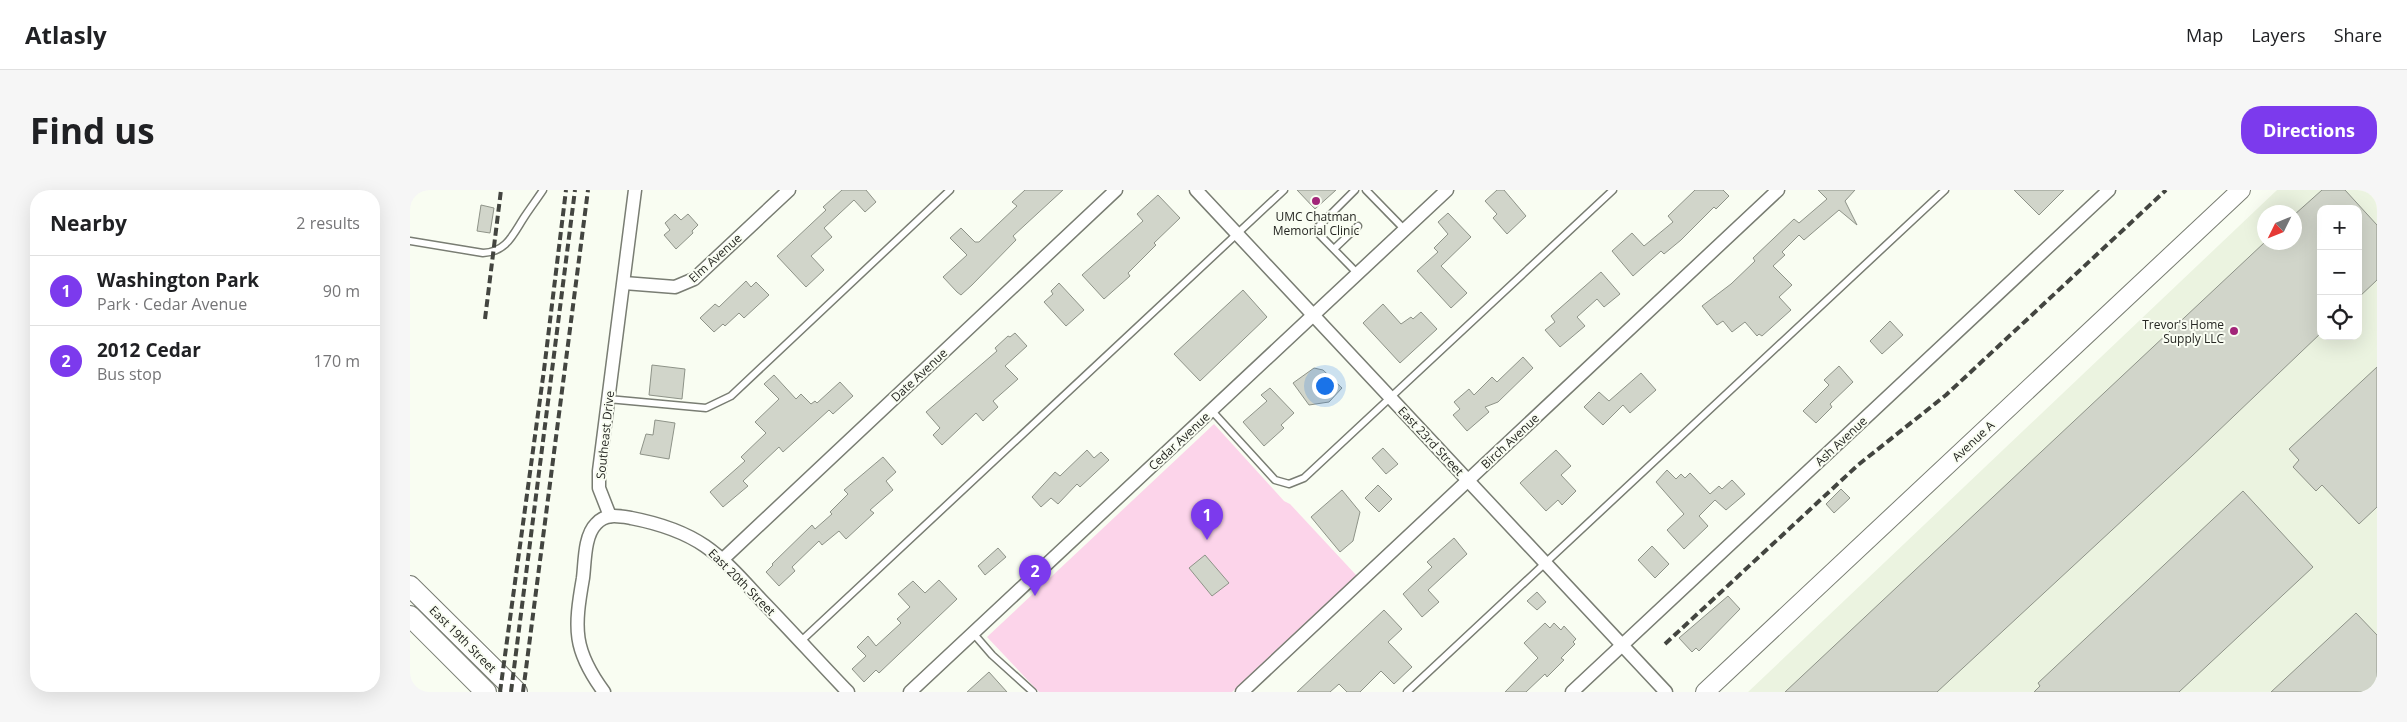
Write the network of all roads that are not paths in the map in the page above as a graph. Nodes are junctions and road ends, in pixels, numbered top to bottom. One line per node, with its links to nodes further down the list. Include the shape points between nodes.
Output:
1 (543, 190): 19 (lane, via 514,235 504,247 493,253)
2 (635, 190): 22 (street, Southeast Drive)
3 (789, 190): 22 (street, Elm Avenue, via 694,279 675,287)
4 (950, 190): 25 (lane, via 731,396 706,408)
5 (1116, 190): 29 (street, Date Avenue)
6 (1196, 190): 18 (street, East 23rd Street)
7 (1284, 190): 18 (lane)
8 (1355, 190): 20 (lane, via 1315,230)
9 (1366, 190): 17 (lane)
10 (1447, 190): 17 (street, Cedar Avenue)
11 (1613, 190): 24 (lane)
12 (1778, 190): 27 (street, Birch Avenue)
13 (1945, 190): 30 (lane)
14 (2109, 190): 35 (street, Ash Avenue)
15 (2241, 190): 46 (main road, Avenue A)
16 (1358, 226): 20 (lane)
17 (1405, 230): 21 (street, Cedar Avenue)
18 (1237, 234): 23 (street, East 23rd Street); 34 (lane)
19 (410, 241)
20 (1334, 249): 21 (lane)
21 (1358, 274): 23 (street, Cedar Avenue)
22 (624, 283): 25 (street, Southeast Drive)
23 (1313, 316): 24 (street, East 23rd Street); 26 (street, Cedar Avenue)
24 (1390, 398): 26 (lane, via 1324,461 1304,478 1289,484 1276,480); 27 (street, East 23rd Street)
25 (608, 399): 28 (street, Southeast Drive, via 599,488)
26 (1212, 410): 33 (street, Cedar Avenue)
27 (1467, 481): 30 (street, East 23rd Street); 42 (street, Birch Avenue)
28 (610, 516): 29 (street, East 20th Street, via 661,525 688,536); 38 (street, via 596,523 590,533 580,590 578,626 581,654)
29 (722, 560): 34 (street, East 20th Street)
30 (1544, 563): 35 (street, East 23rd Street); 43 (lane)
31 (410, 586): 37 (main road, East 19th Street)
32 (410, 616): 36 (main road, East 19th Street)
33 (973, 633): 40 (street, Cedar Avenue); 41 (lane)
34 (800, 642): 39 (street, East 20th Street)
35 (1622, 646): 44 (street, Ash Avenue); 45 (street, East 23rd Street)
36 (486, 692)
37 (517, 692)
38 (604, 692)
39 (848, 692)
40 (910, 692)
41 (1032, 692)
42 (1242, 692)
43 (1407, 692)
44 (1572, 692)
45 (1666, 692)
46 (1705, 692)

